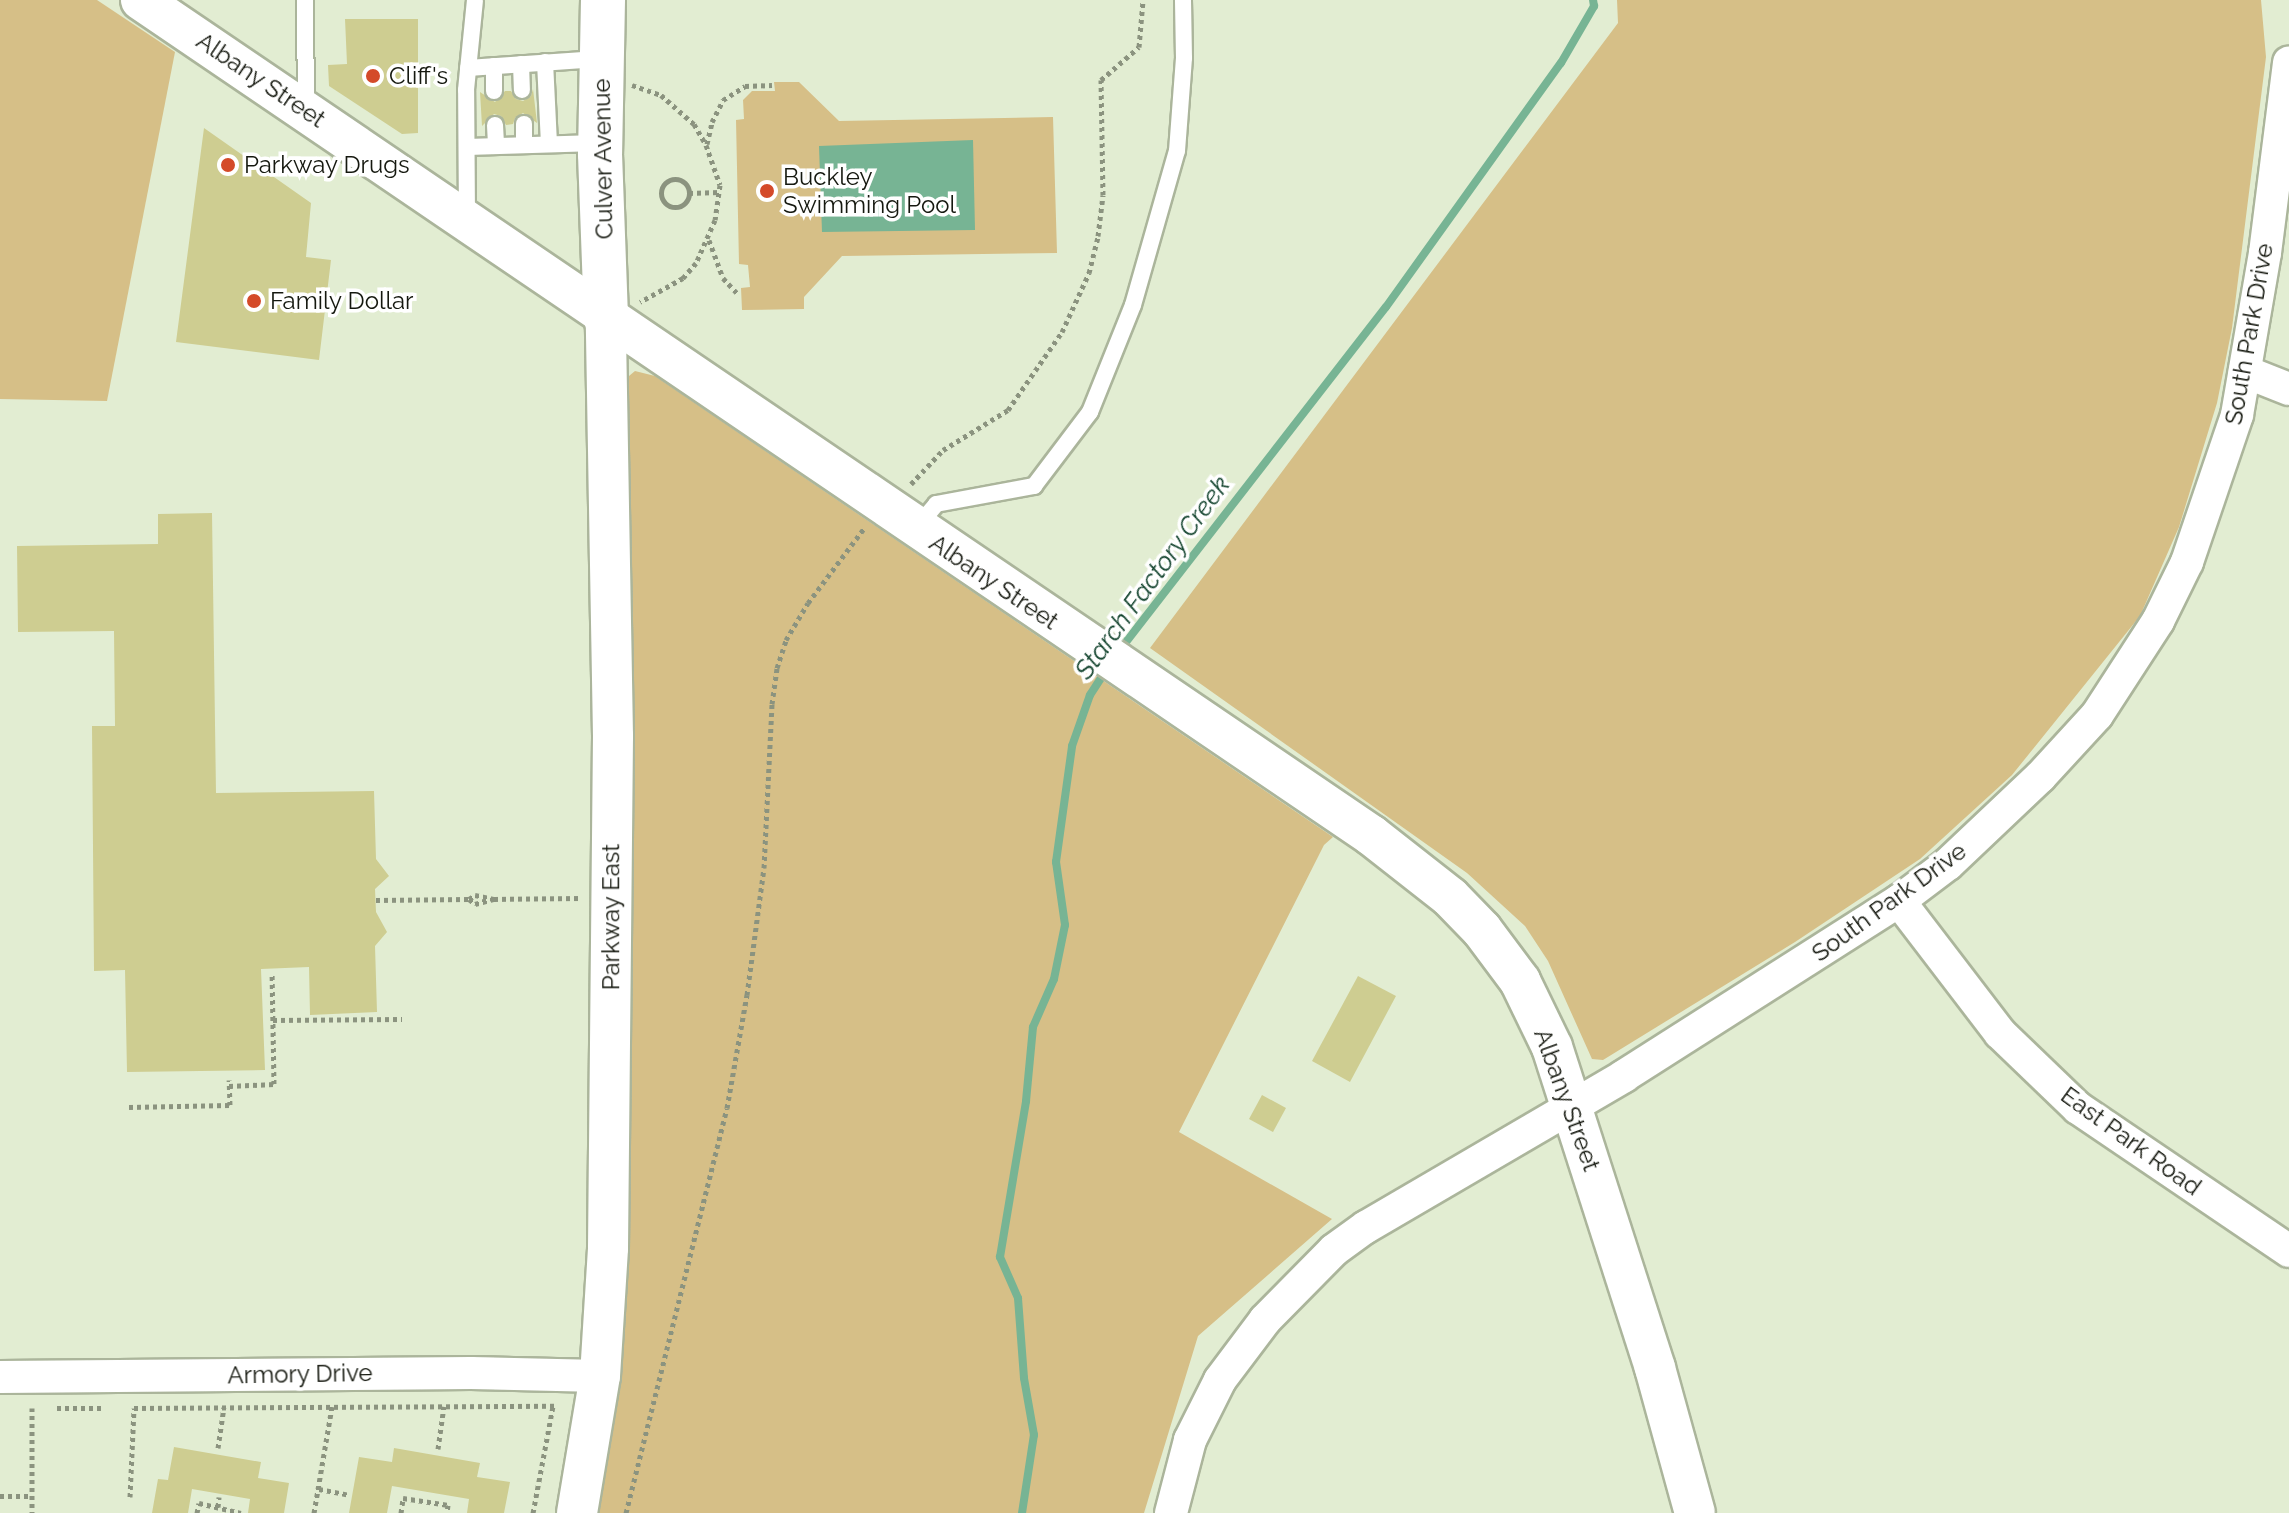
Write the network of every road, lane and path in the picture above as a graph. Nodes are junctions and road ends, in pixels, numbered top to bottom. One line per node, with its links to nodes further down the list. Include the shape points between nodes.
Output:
1 (141, 0): 16 (street, Albany Street)
2 (305, 0): 16 (lane)
3 (475, 0): 11 (lane)
4 (603, 0): 12 (main road, Culver Avenue)
5 (1143, 0): 33 (path, via 1139,47 1101,80 1103,195 1089,273 1062,332 1008,410 943,450 909,486)
6 (1183, 0): 33 (lane, via 1177,151 1133,305 1090,412 1034,486)
7 (545, 62): 9 (lane); 12 (lane); 20 (lane)
8 (2289, 63): 31 (street, South Park Drive)
9 (521, 64): 10 (lane); 14 (lane)
10 (494, 66): 11 (lane); 15 (lane)
11 (468, 68): 24 (lane)
12 (616, 72): 19 (main road, Culver Avenue); 22 (path, via 677,107)
13 (772, 85): 22 (path, via 745,86 723,100)
14 (522, 90)
15 (494, 91)
16 (306, 110): 27 (street, Albany Street)
17 (524, 124): 21 (lane)
18 (495, 125): 23 (lane)
19 (600, 142): 20 (lane); 30 (main road, Culver Avenue)
20 (549, 144): 21 (lane)
21 (524, 145): 23 (lane)
22 (706, 145): 25 (path)
23 (496, 146): 24 (lane)
24 (467, 147): 27 (lane)
25 (720, 192): 26 (path); 28 (path)
26 (689, 193): 26 (path, via 686,184 674,179 661,194 665,203 678,206)
27 (467, 221): 30 (street, Albany Street)
28 (709, 239): 29 (path, via 723,278); 30 (path, via 683,278)
29 (738, 294)
30 (621, 311): 33 (street, Albany Street); 44 (street, Parkway East, via 608,1248)
31 (2246, 372): 32 (street); 37 (street, South Park Drive, via 2237,415 2187,562 2158,621 2097,715 1948,864)
32 (2289, 389)
33 (912, 513): 41 (street, Albany Street, via 1371,835 1450,897 1520,981)
34 (868, 523): 67 (path, via 808,603 777,668 764,868 732,1080)
35 (587, 898): 36 (path)
36 (376, 900)
37 (1899, 901): 41 (street, South Park Drive); 43 (street, East Park Road, via 2000,1033 2078,1108)
38 (272, 973): 40 (path)
39 (402, 1019): 40 (path)
40 (273, 1020): 42 (path, via 274,1084 229,1083 230,1105)
41 (1572, 1104): 68 (street, South Park Drive, via 1366,1227 1334,1250 1265,1320 1220,1380 1190,1440); 69 (street, Albany Street)
42 (129, 1107)
43 (2289, 1251)
44 (600, 1376): 45 (street, Armory Drive); 66 (street, Parkway East)
45 (0, 1377)
46 (444, 1406): 48 (path); 51 (path); 65 (path, via 553,1406)
47 (224, 1407): 48 (path); 50 (path); 56 (path, via 134,1408)
48 (332, 1407): 52 (path)
49 (32, 1408): 55 (path)
50 (218, 1448)
51 (438, 1449)
52 (318, 1489): 53 (path); 62 (path)
53 (349, 1495)
54 (0, 1496): 55 (path)
55 (32, 1496): 59 (path)
56 (130, 1497)
57 (219, 1497): 58 (path)
58 (218, 1507): 60 (path, via 199,1503); 61 (path)
59 (32, 1513)
60 (197, 1513)
61 (241, 1513)
62 (314, 1513)
63 (401, 1513): 64 (path, via 403,1498 448,1505)
64 (447, 1513)
65 (533, 1513)
66 (577, 1513)
67 (626, 1513)
68 (1171, 1513)
69 (1695, 1513)

